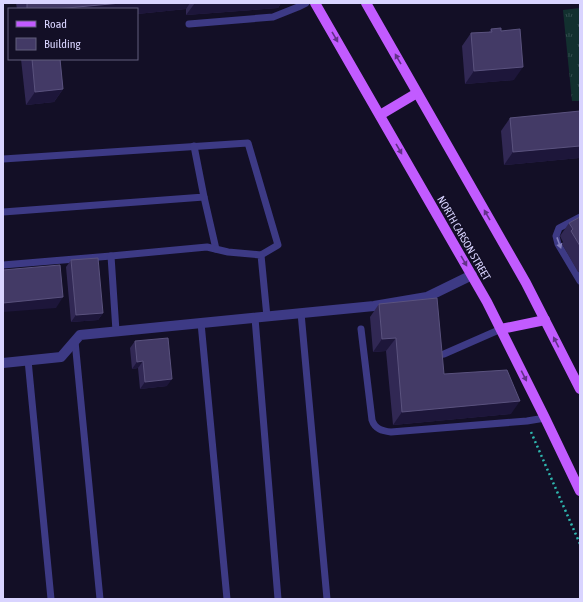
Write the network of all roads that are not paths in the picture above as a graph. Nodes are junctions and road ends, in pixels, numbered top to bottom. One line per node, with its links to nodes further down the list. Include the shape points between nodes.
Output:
1 (306, 3): 4 (lane, via 273,17)
2 (315, 3): 6 (main road, NORTH CARSON STREET, one-way to 6)
3 (366, 3): 5 (main road, one-way to 3)
4 (189, 24)
5 (417, 93): 6 (main road); 21 (main road, one-way to 5)
6 (380, 115): 16 (main road, NORTH CARSON STREET, one-way to 16)
7 (194, 146): 8 (lane); 9 (lane); 13 (lane, via 248,143 278,245)
8 (3, 159)
9 (204, 197): 10 (lane); 12 (lane)
10 (3, 212)
11 (580, 217): 17 (lane, one-way to 17, via 559,228 556,236)
12 (216, 249): 13 (lane); 14 (lane, via 207,247)
13 (261, 255): 19 (lane)
14 (111, 256): 15 (lane); 25 (lane)
15 (3, 265)
16 (472, 275): 18 (street, via 427,297 374,306); 24 (main road, NORTH CARSON STREET)
17 (580, 281)
18 (301, 313): 19 (street); 37 (lane)
19 (267, 317): 20 (street)
20 (255, 318): 22 (street); 36 (lane)
21 (545, 320): 24 (main road); 30 (main road, one-way to 21)
22 (201, 323): 25 (street); 35 (lane)
23 (361, 329): 31 (lane, via 372,420 380,430 391,432)
24 (500, 329): 27 (lane); 31 (main road, NORTH CARSON STREET, one-way to 31)
25 (116, 332): 26 (street, via 80,335)
26 (75, 340): 28 (street, via 61,357); 34 (lane)
27 (444, 354)
28 (28, 360): 29 (street); 33 (lane)
29 (3, 363)
30 (580, 389)
31 (545, 418): 32 (main road, NORTH CARSON STREET)
32 (580, 490)
33 (51, 599)
34 (100, 599)
35 (227, 599)
36 (278, 599)
37 (327, 599)

